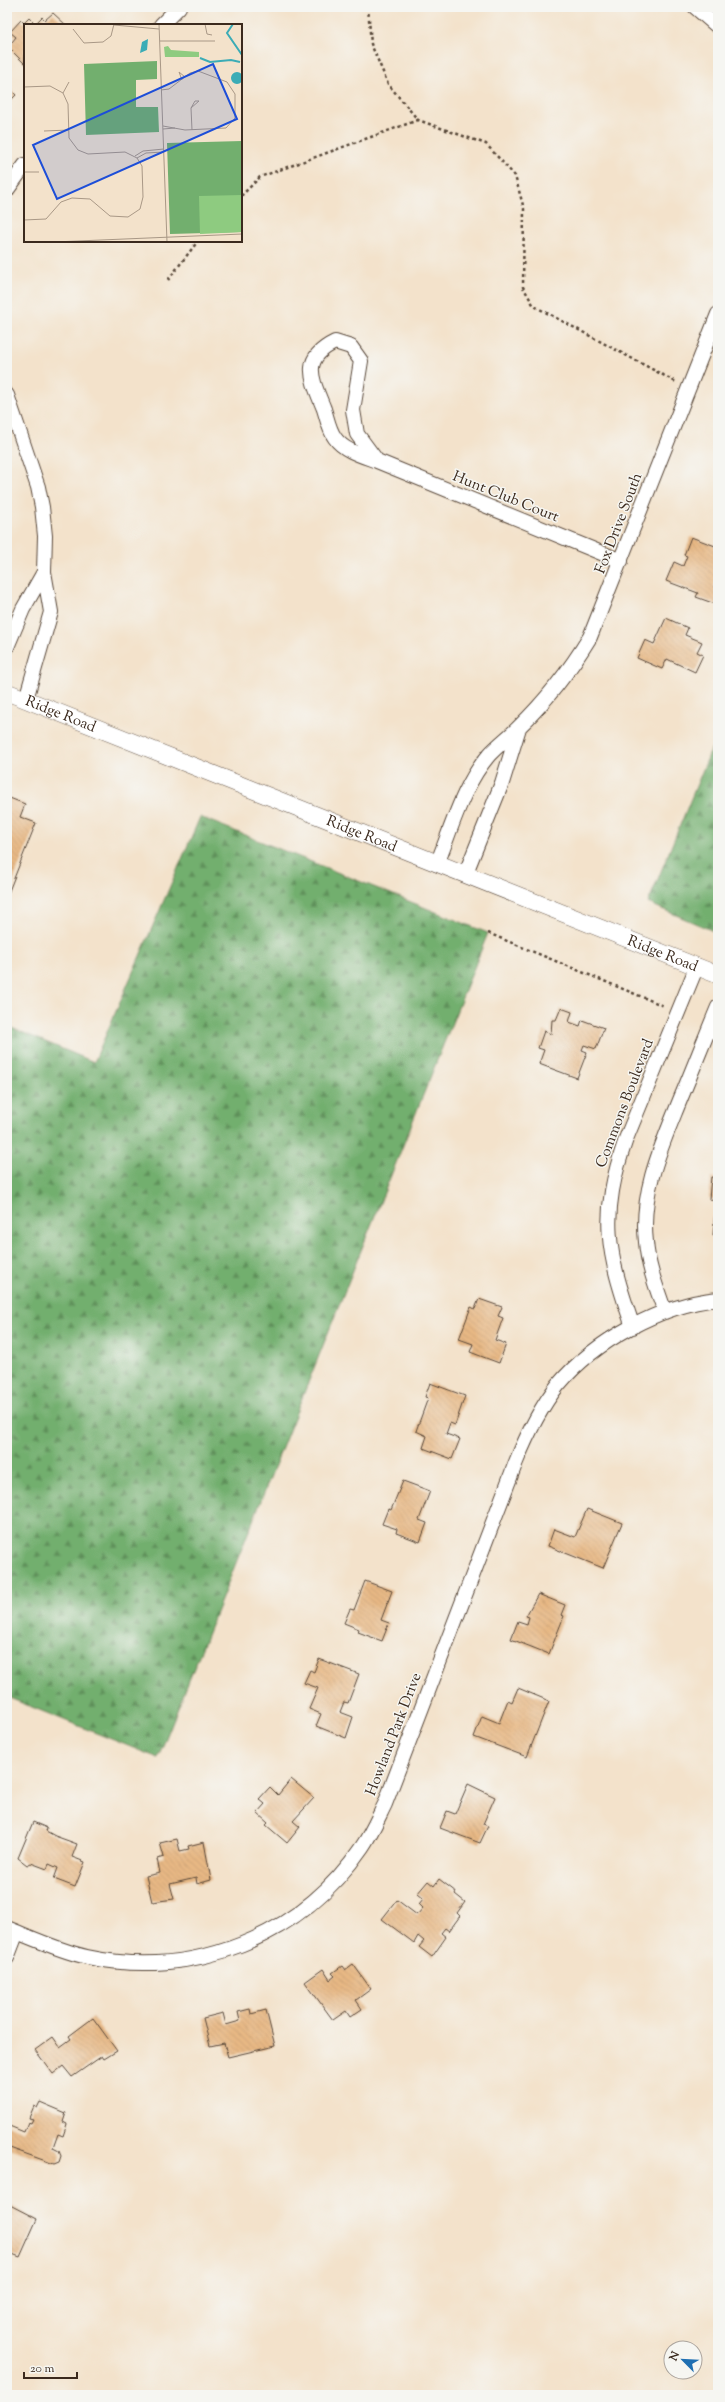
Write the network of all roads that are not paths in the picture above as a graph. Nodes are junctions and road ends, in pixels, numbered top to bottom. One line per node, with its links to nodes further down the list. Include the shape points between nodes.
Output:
1 (179, 7): 3 (street)
2 (696, 7): 4 (street)
3 (162, 24)
4 (718, 28)
5 (24, 166): 6 (street)
6 (7, 190)
7 (718, 314): 11 (street, Fox Drive South)
8 (7, 395): 9 (street)
9 (11, 420): 12 (street, via 38,487 45,536)
10 (377, 462): 10 (street, Hunt Club Court, via 357,434 353,410 361,361 351,347 335,342 320,349 312,364 312,379 335,438 349,450); 11 (street, Hunt Club Court)
11 (621, 561): 16 (street, Fox Drive South, via 590,637 575,662)
12 (44, 572): 13 (street, via 23,609); 15 (street, via 51,612)
13 (7, 647)
14 (7, 692): 15 (street, Ridge Road)
15 (26, 699): 17 (street, Ridge Road)
16 (519, 727): 17 (street, Fox Drive South, via 489,755 467,788); 18 (street, Fox Drive South, via 502,783)
17 (437, 864): 18 (street, Ridge Road)
18 (465, 875): 19 (street, Ridge Road)
19 (696, 966): 20 (street, Ridge Road); 24 (street, Commons Boulevard, via 626,1139 618,1162 608,1210 615,1275)
20 (718, 975)
21 (718, 1007): 23 (street, via 662,1143 651,1178 645,1242 652,1274)
22 (718, 1299): 23 (street, Howland Park Drive)
23 (665, 1312): 24 (street, Howland Park Drive)
24 (633, 1327): 25 (street, Howland Park Drive, via 574,1367 540,1411 516,1462 385,1804 362,1846 325,1891 304,1909 258,1937 229,1949 177,1961 136,1963 85,1956)
25 (12, 1930): 26 (street)
26 (7, 1958)

